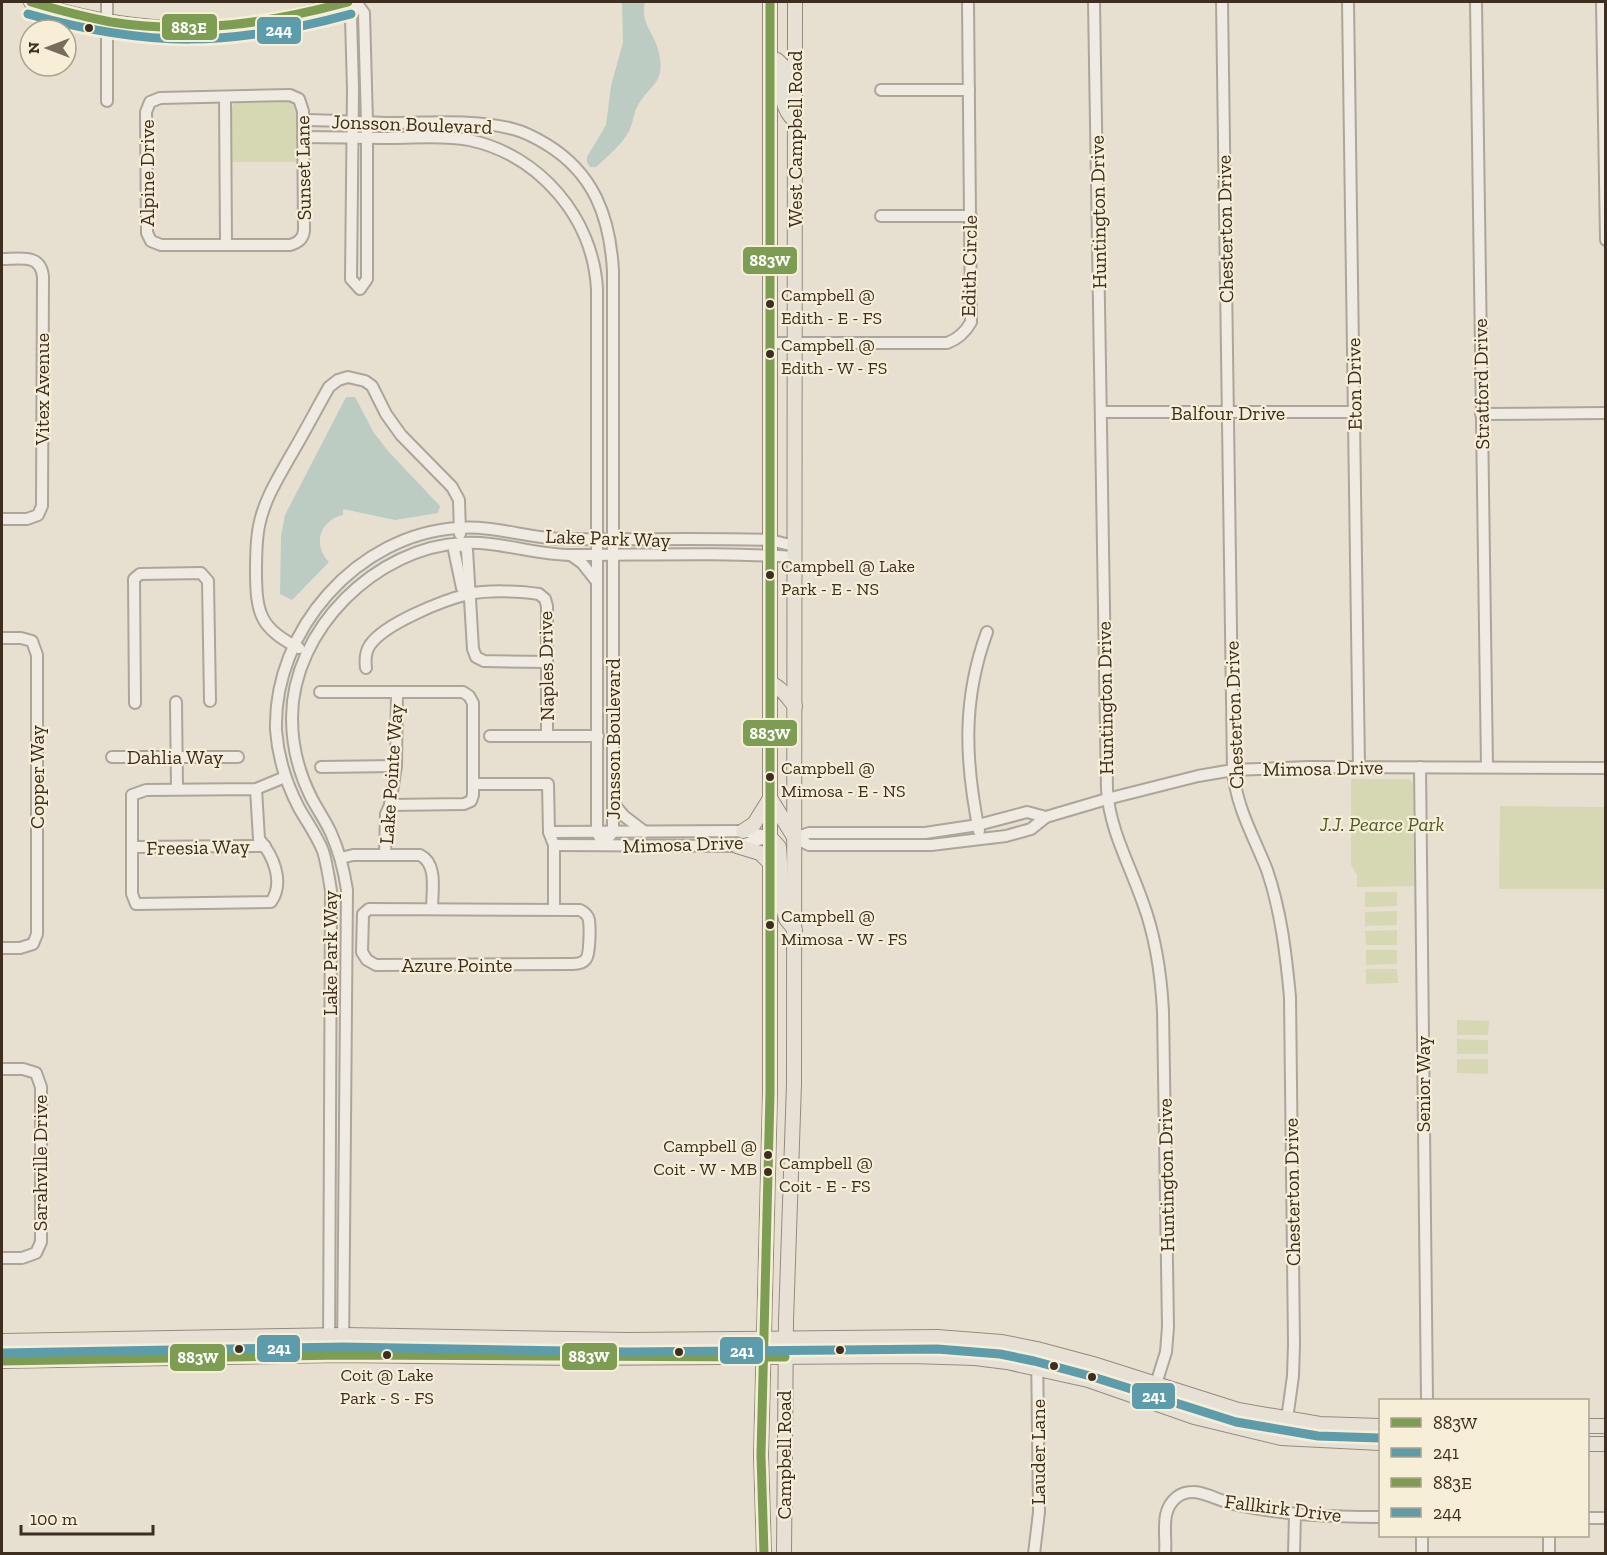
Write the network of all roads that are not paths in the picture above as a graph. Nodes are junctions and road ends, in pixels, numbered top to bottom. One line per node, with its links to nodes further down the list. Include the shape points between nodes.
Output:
1 (31, 2): 13 (main road)
2 (107, 2): 13 (street)
3 (348, 2): 13 (main road, via 274,21 218,28)
4 (355, 2): 20 (street, via 351,17); 22 (street, via 363,14)
5 (770, 2): 14 (main road, West Campbell Road)
6 (795, 2): 21 (main road, West Campbell Road)
7 (968, 2): 16 (street, Edith Circle)
8 (1094, 2): 37 (street, Huntington Drive)
9 (1222, 2): 38 (street, Chesterton Drive)
10 (1348, 2): 39 (street, Eton Drive)
11 (1476, 2): 41 (street, Stratford Drive)
12 (1602, 2): 30 (street)
13 (107, 22): 18 (street)
14 (770, 60): 21 (main road, via 783,66 783,105); 35 (main road, West Campbell Road)
15 (881, 90): 16 (street)
16 (969, 90): 27 (street, Edith Circle)
17 (225, 97): 19 (street, Sunset Lane, via 290,95 299,99); 31 (street); 31 (street, Alpine Drive, via 160,98 150,102 146,112 147,233 153,242 161,244)
18 (107, 101)
19 (303, 120): 20 (street, Jonsson Boulevard); 23 (street, Sunset Lane)
20 (352, 121): 22 (street, Jonsson Boulevard); 24 (street)
21 (795, 121): 36 (main road, West Campbell Road)
22 (367, 123): 25 (street); 33 (street, Jonsson Boulevard, via 483,124 515,129 545,144 571,162 590,185 609,234)
23 (303, 136): 24 (street, Jonsson Boulevard); 31 (street, Sunset Lane, via 302,238 295,244)
24 (352, 137): 25 (street, Jonsson Boulevard); 28 (street)
25 (367, 138): 29 (street); 34 (street, Jonsson Boulevard, via 467,140 516,159 547,181 569,206 587,240)
26 (881, 216): 27 (street)
27 (971, 216): 36 (street, Edith Circle, via 971,322 957,339 932,344)
28 (352, 237): 29 (street); 29 (street, via 351,279 360,289 367,279)
29 (367, 237)
30 (1605, 240)
31 (226, 244)
32 (2, 260): 42 (street, Vitex Avenue, via 39,263 43,276 42,506 38,515 27,519)
33 (613, 271): 34 (street); 45 (street, Jonsson Boulevard)
34 (596, 272): 44 (street, Jonsson Boulevard)
35 (770, 343): 36 (street, Edith Circle); 46 (main road, West Campbell Road)
36 (795, 343): 48 (main road, West Campbell Road)
37 (1101, 412): 38 (street, Balfour Drive); 90 (street, Huntington Drive)
38 (1227, 412): 39 (street, Balfour Drive); 84 (street, Chesterton Drive)
39 (1354, 412): 80 (street, Eton Drive)
40 (1605, 413): 41 (street)
41 (1481, 414): 82 (street, Stratford Drive)
42 (2, 519)
43 (460, 528): 44 (street, Lake Park Way, via 490,528 546,538); 47 (street); 57 (street, Lake Park Way, via 411,537 367,560 320,605); 57 (street, via 459,500 452,487 397,430 372,386 357,378 338,380 329,387 272,488 259,525 258,610 271,631)
44 (597, 539): 45 (street, Lake Park Way); 50 (street, Jonsson Boulevard)
45 (613, 539): 46 (street, Lake Park Way); 51 (street, Jonsson Boulevard)
46 (770, 540): 48 (street, Lake Park Way); 52 (main road, West Campbell Road)
47 (461, 543): 49 (street, Lake Park Way); 54 (street, via 454,550 454,559 462,588); 58 (street, Lake Park Way, via 420,550 382,570 337,607)
48 (794, 551): 52 (street, Lake Park Way); 62 (main road, West Campbell Road)
49 (571, 555): 50 (street, Lake Park Way); 53 (street)
50 (597, 555): 51 (street, Lake Park Way); 53 (street, Jonsson Boulevard)
51 (613, 555): 52 (street, Lake Park Way); 65 (street, Jonsson Boulevard)
52 (770, 555): 59 (main road, West Campbell Road)
53 (597, 582): 64 (street, Jonsson Boulevard)
54 (470, 594): 60 (street, via 476,657 484,661); 60 (street, Naples Drive, via 542,596 548,606); 61 (street, via 395,624 369,646)
55 (987, 632): 94 (street, via 978,657 968,719 970,779)
56 (2, 638): 118 (street, Copper Way, via 32,641 37,655 37,934 33,944)
57 (293, 645): 58 (street); 85 (street, Lake Park Way, via 282,674 276,708 277,743)
58 (307, 652): 113 (street, Lake Park Way, via 293,703 294,746 306,786)
59 (770, 656): 62 (main road); 63 (main road, West Campbell Road)
60 (548, 662): 73 (street, Naples Drive)
61 (366, 668)
62 (795, 675): 71 (main road, West Campbell Road)
63 (770, 683): 71 (main road); 89 (main road, West Campbell Road)
64 (597, 688): 65 (street); 74 (street, Jonsson Boulevard)
65 (613, 689): 91 (street, Jonsson Boulevard)
66 (320, 692): 67 (street)
67 (397, 693): 78 (street, Lake Pointe Way); 86 (street, via 462,692 469,696 473,703)
68 (210, 701): 70 (street, via 208,581 201,573 140,574 134,579)
69 (176, 702): 75 (street)
70 (135, 703)
71 (795, 706): 95 (main road, West Campbell Road)
72 (490, 736): 73 (street)
73 (547, 736): 74 (street)
74 (598, 736): 98 (street, Jonsson Boulevard)
75 (177, 756): 76 (street, Dahlia Way); 77 (street, Dahlia Way); 87 (street)
76 (112, 757)
77 (238, 758)
78 (396, 766): 79 (street); 92 (street, Lake Pointe Way)
79 (321, 767)
80 (1359, 767): 81 (street, Mimosa Drive); 84 (street, Mimosa Drive)
81 (1420, 767): 82 (street, Mimosa Drive); 140 (street, Senior Way)
82 (1487, 767): 83 (street, Mimosa Drive)
83 (1605, 768)
84 (1233, 770): 90 (street, Mimosa Drive); 141 (street, Chesterton Drive, via 1240,809 1275,898 1290,997 1294,1344)
85 (285, 777): 88 (street); 124 (street, Lake Park Way, via 322,851 331,891)
86 (473, 784): 92 (street, via 471,801 464,804); 97 (street, via 549,784)
87 (177, 789): 88 (street); 111 (street, via 146,790 132,795)
88 (256, 789): 105 (street, via 259,839)
89 (770, 798): 95 (main road); 96 (main road, via 754,824); 104 (main road, West Campbell Road)
90 (1107, 799): 93 (street, Mimosa Drive); 139 (street, Huntington Drive, via 1117,839 1151,926 1161,978 1168,1327 1166,1352)
91 (613, 803): 99 (street, Jonsson Boulevard); 100 (street)
92 (390, 805): 112 (street, Lake Pointe Way, via 385,823)
93 (1046, 817): 94 (street, Mimosa Drive, via 1027,812); 103 (street, Mimosa Drive, via 1031,830)
94 (978, 825): 102 (street, Mimosa Drive, via 925,833); 103 (street)
95 (792, 827): 102 (street, Mimosa Drive, via 809,832); 104 (main road, via 778,833); 110 (street, Mimosa Drive, via 809,845); 117 (main road, West Campbell Road)
96 (743, 831): 101 (street, Mimosa Drive); 104 (street, Mimosa Drive)
97 (549, 832): 98 (street, Mimosa Drive); 106 (street)
98 (597, 832): 99 (street, Mimosa Drive); 107 (street, Jonsson Boulevard)
99 (613, 832): 100 (street, Mimosa Drive); 107 (street, Jonsson Boulevard)
100 (645, 832): 101 (street, Mimosa Drive)
101 (682, 832): 108 (street)
102 (898, 832): 110 (street)
103 (981, 840): 110 (street, Mimosa Drive)
104 (775, 842): 109 (street, Mimosa Drive); 114 (main road); 117 (main road, West Campbell Road, via 783,908)
105 (265, 846): 111 (street, Freesia Way); 111 (street, via 276,870 276,896 271,902 136,903 132,894)
106 (554, 846): 107 (street, Mimosa Drive); 116 (street)
107 (603, 846): 108 (street, Mimosa Drive)
108 (678, 846): 109 (street, Mimosa Drive)
109 (736, 846): 114 (main road, via 760,853)
110 (906, 846)
111 (132, 847)
112 (386, 855): 113 (street); 115 (street, via 428,858 432,866)
113 (341, 858): 123 (street, Lake Park Way, via 347,900)
114 (770, 863): 121 (main road)
115 (432, 909): 116 (street); 116 (street, Azure Pointe, via 365,910 363,952 367,960 376,965 580,964 589,954 586,913)
116 (554, 909)
117 (795, 930): 120 (main road, West Campbell Road)
118 (2, 948)
119 (2, 1069): 122 (street, Sarahville Drive, via 36,1073 41,1088 41,1242 36,1253)
120 (794, 1091): 121 (main road); 126 (main road, West Campbell Road)
121 (770, 1093): 125 (main road)
122 (2, 1258)
123 (344, 1335): 124 (main road); 127 (main road); 131 (street, Lake Park Way)
124 (328, 1336): 129 (main road); 132 (street, Lake Park Way)
125 (763, 1338): 126 (main road); 127 (main road); 135 (main road, Campbell Road)
126 (786, 1338): 128 (main road); 136 (main road, West Campbell Road)
127 (578, 1339): 134 (main road)
128 (978, 1340): 130 (main road); 133 (main road, via 966,1345 916,1348)
129 (2, 1341)
130 (1037, 1349): 138 (street, Lauder Lane); 139 (main road)
131 (343, 1355): 132 (main road); 134 (main road)
132 (328, 1356): 137 (main road)
133 (911, 1356): 136 (main road); 138 (main road, via 975,1358)
134 (579, 1357): 135 (main road)
135 (762, 1357): 136 (main road); 154 (main road, Campbell Road)
136 (785, 1357): 155 (main road, Campbell Road)
137 (2, 1361)
138 (1037, 1368): 145 (main road, via 1088,1380 1194,1417 1281,1438); 156 (street, Lauder Lane, via 1039,1512)
139 (1156, 1384): 141 (main road, via 1218,1405)
140 (1427, 1399)
141 (1287, 1419): 142 (main road)
142 (1379, 1426)
143 (1589, 1426): 144 (main road)
144 (1605, 1426)
145 (1379, 1443)
146 (1589, 1444): 147 (main road)
147 (1605, 1444)
148 (1295, 1514): 149 (street, Fallkirk Drive); 157 (street, Fallkirk Drive, via 1188,1492 1179,1495 1167,1509); 158 (street)
149 (1379, 1517)
150 (1589, 1518): 151 (street)
151 (1605, 1518)
152 (1422, 1537): 159 (street)
153 (1550, 1537): 160 (street)
154 (764, 1554)
155 (784, 1554)
156 (1034, 1554)
157 (1165, 1554)
158 (1294, 1554)
159 (1422, 1554)
160 (1549, 1554)

